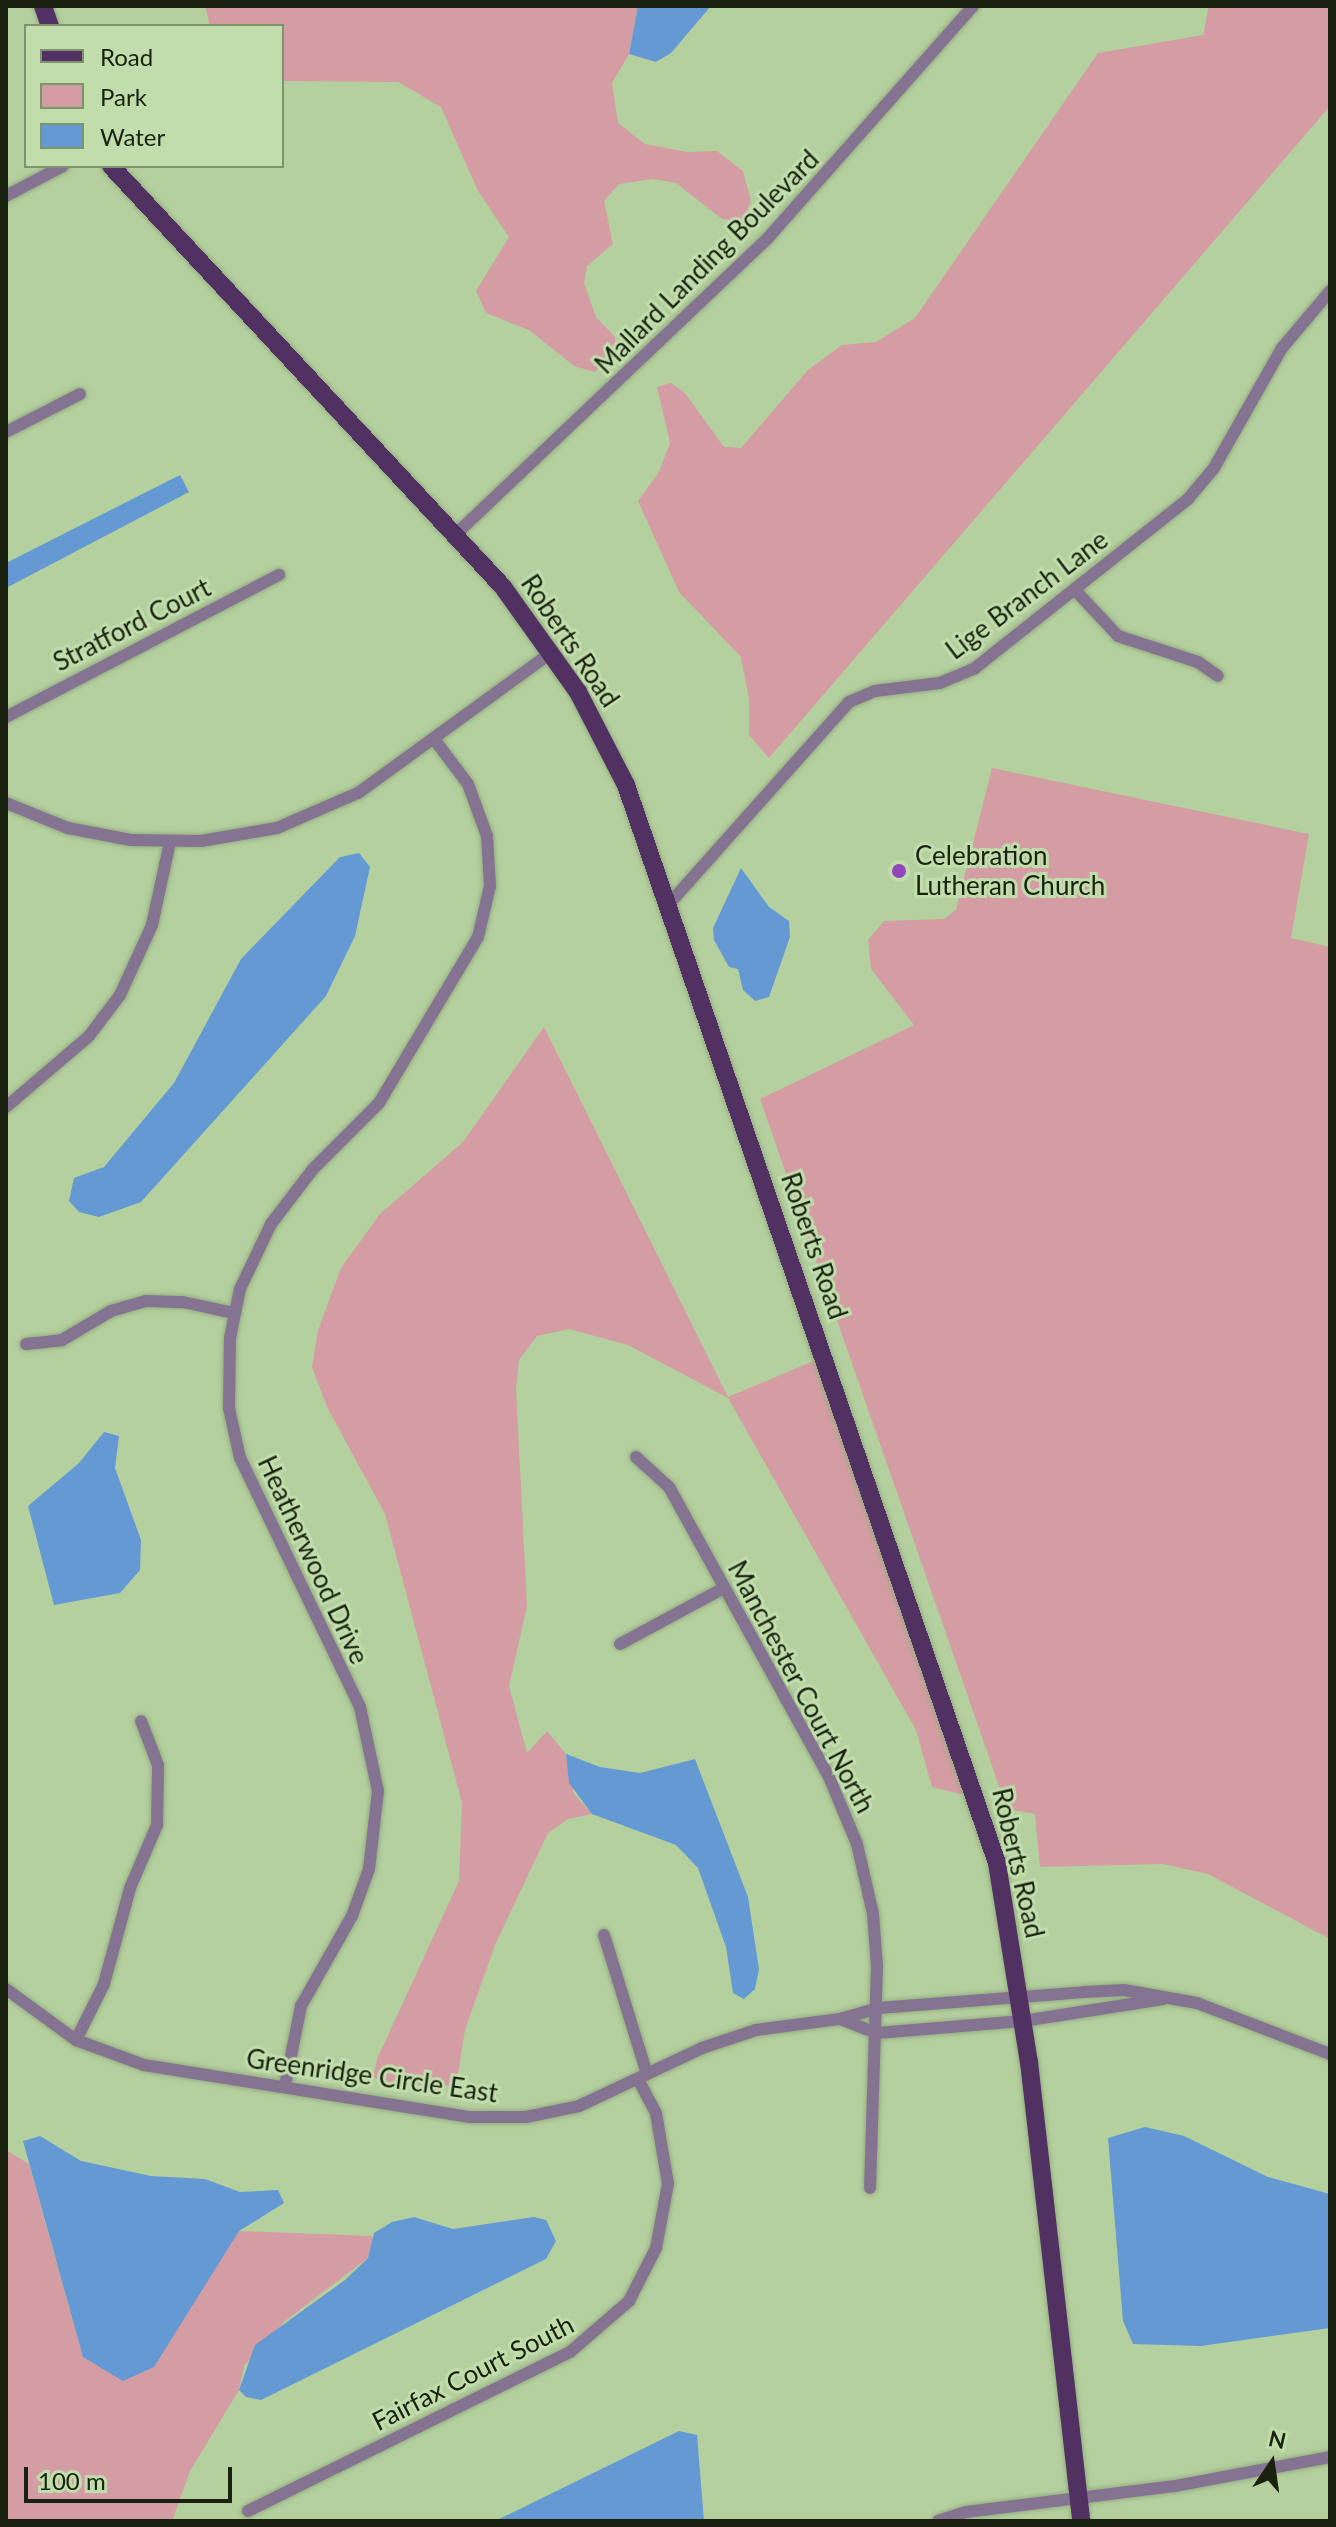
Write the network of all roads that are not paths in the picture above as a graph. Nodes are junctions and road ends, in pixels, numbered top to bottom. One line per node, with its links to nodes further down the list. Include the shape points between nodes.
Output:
1 (973, 6): 8 (street, Mallard Landing Boulevard, via 767,239)
2 (59, 168): 4 (street)
3 (113, 168): 8 (main road, Roberts Road)
4 (6, 196)
5 (1330, 291): 10 (street, Lige Branch Lane, via 1264,374 1207,479)
6 (80, 394): 7 (street)
7 (6, 432)
8 (455, 535): 11 (main road, Roberts Road)
9 (279, 575): 13 (street, Stratford Court)
10 (1075, 590): 12 (street, via 1118,636 1198,662); 17 (street, Lige Branch Lane, via 959,676 875,691 849,702)
11 (552, 652): 14 (street); 17 (main road, Roberts Road, via 626,785)
12 (1218, 676)
13 (6, 717)
14 (434, 739): 16 (street, via 358,793 294,822 243,836); 19 (street, Heatherwood Drive, via 468,784 487,836 490,886 478,937 379,1103 313,1169 271,1224)
15 (6, 803): 16 (street, via 95,835)
16 (170, 842): 18 (street, via 152,925 120,995 89,1036)
17 (669, 904): 28 (main road, Roberts Road, via 964,1758 997,1863)
18 (6, 1107)
19 (233, 1313): 20 (street, via 183,1302 146,1301 111,1311 62,1340); 36 (street, Heatherwood Drive, via 227,1376 240,1458 360,1707 378,1791 369,1869 352,1916 301,2006)
20 (26, 1344)
21 (636, 1457): 22 (street, Manchester Court North, via 669,1487)
22 (724, 1588): 23 (street); 29 (street, Manchester Court North, via 829,1777 857,1844 873,1914)
23 (620, 1644)
24 (141, 1721): 33 (street, via 158,1765 157,1825 130,1888 104,1984)
25 (604, 1935): 35 (street, Fairfax Court South)
26 (6, 1989): 33 (street, Greenridge Circle East)
27 (1171, 1997): 28 (street, Greenridge Circle East, via 1124,1990); 31 (street, Greenridge Circle East); 34 (street, Greenridge Circle East, via 1229,2012)
28 (1020, 1999): 29 (street, Greenridge Circle East); 31 (main road, Roberts Road)
29 (878, 2008): 30 (street, Greenridge Circle East); 32 (street, Manchester Court North)
30 (840, 2019): 32 (street, Greenridge Circle East); 35 (street, Greenridge Circle East, via 756,2030)
31 (1023, 2021): 32 (street, Greenridge Circle East); 39 (main road, Roberts Road)
32 (877, 2033): 37 (street, Manchester Court North)
33 (76, 2040): 36 (street, Greenridge Circle East, via 144,2065)
34 (1330, 2054)
35 (643, 2078): 36 (street, Greenridge Circle East, via 579,2106 498,2118); 40 (street, Fairfax Court South, via 661,2131 667,2202 647,2270 611,2320 570,2352)
36 (285, 2086)
37 (870, 2188)
38 (1330, 2457): 39 (street)
39 (1078, 2500): 41 (street, via 966,2512); 42 (main road, Roberts Road)
40 (248, 2511)
41 (938, 2521)
42 (1081, 2521)

